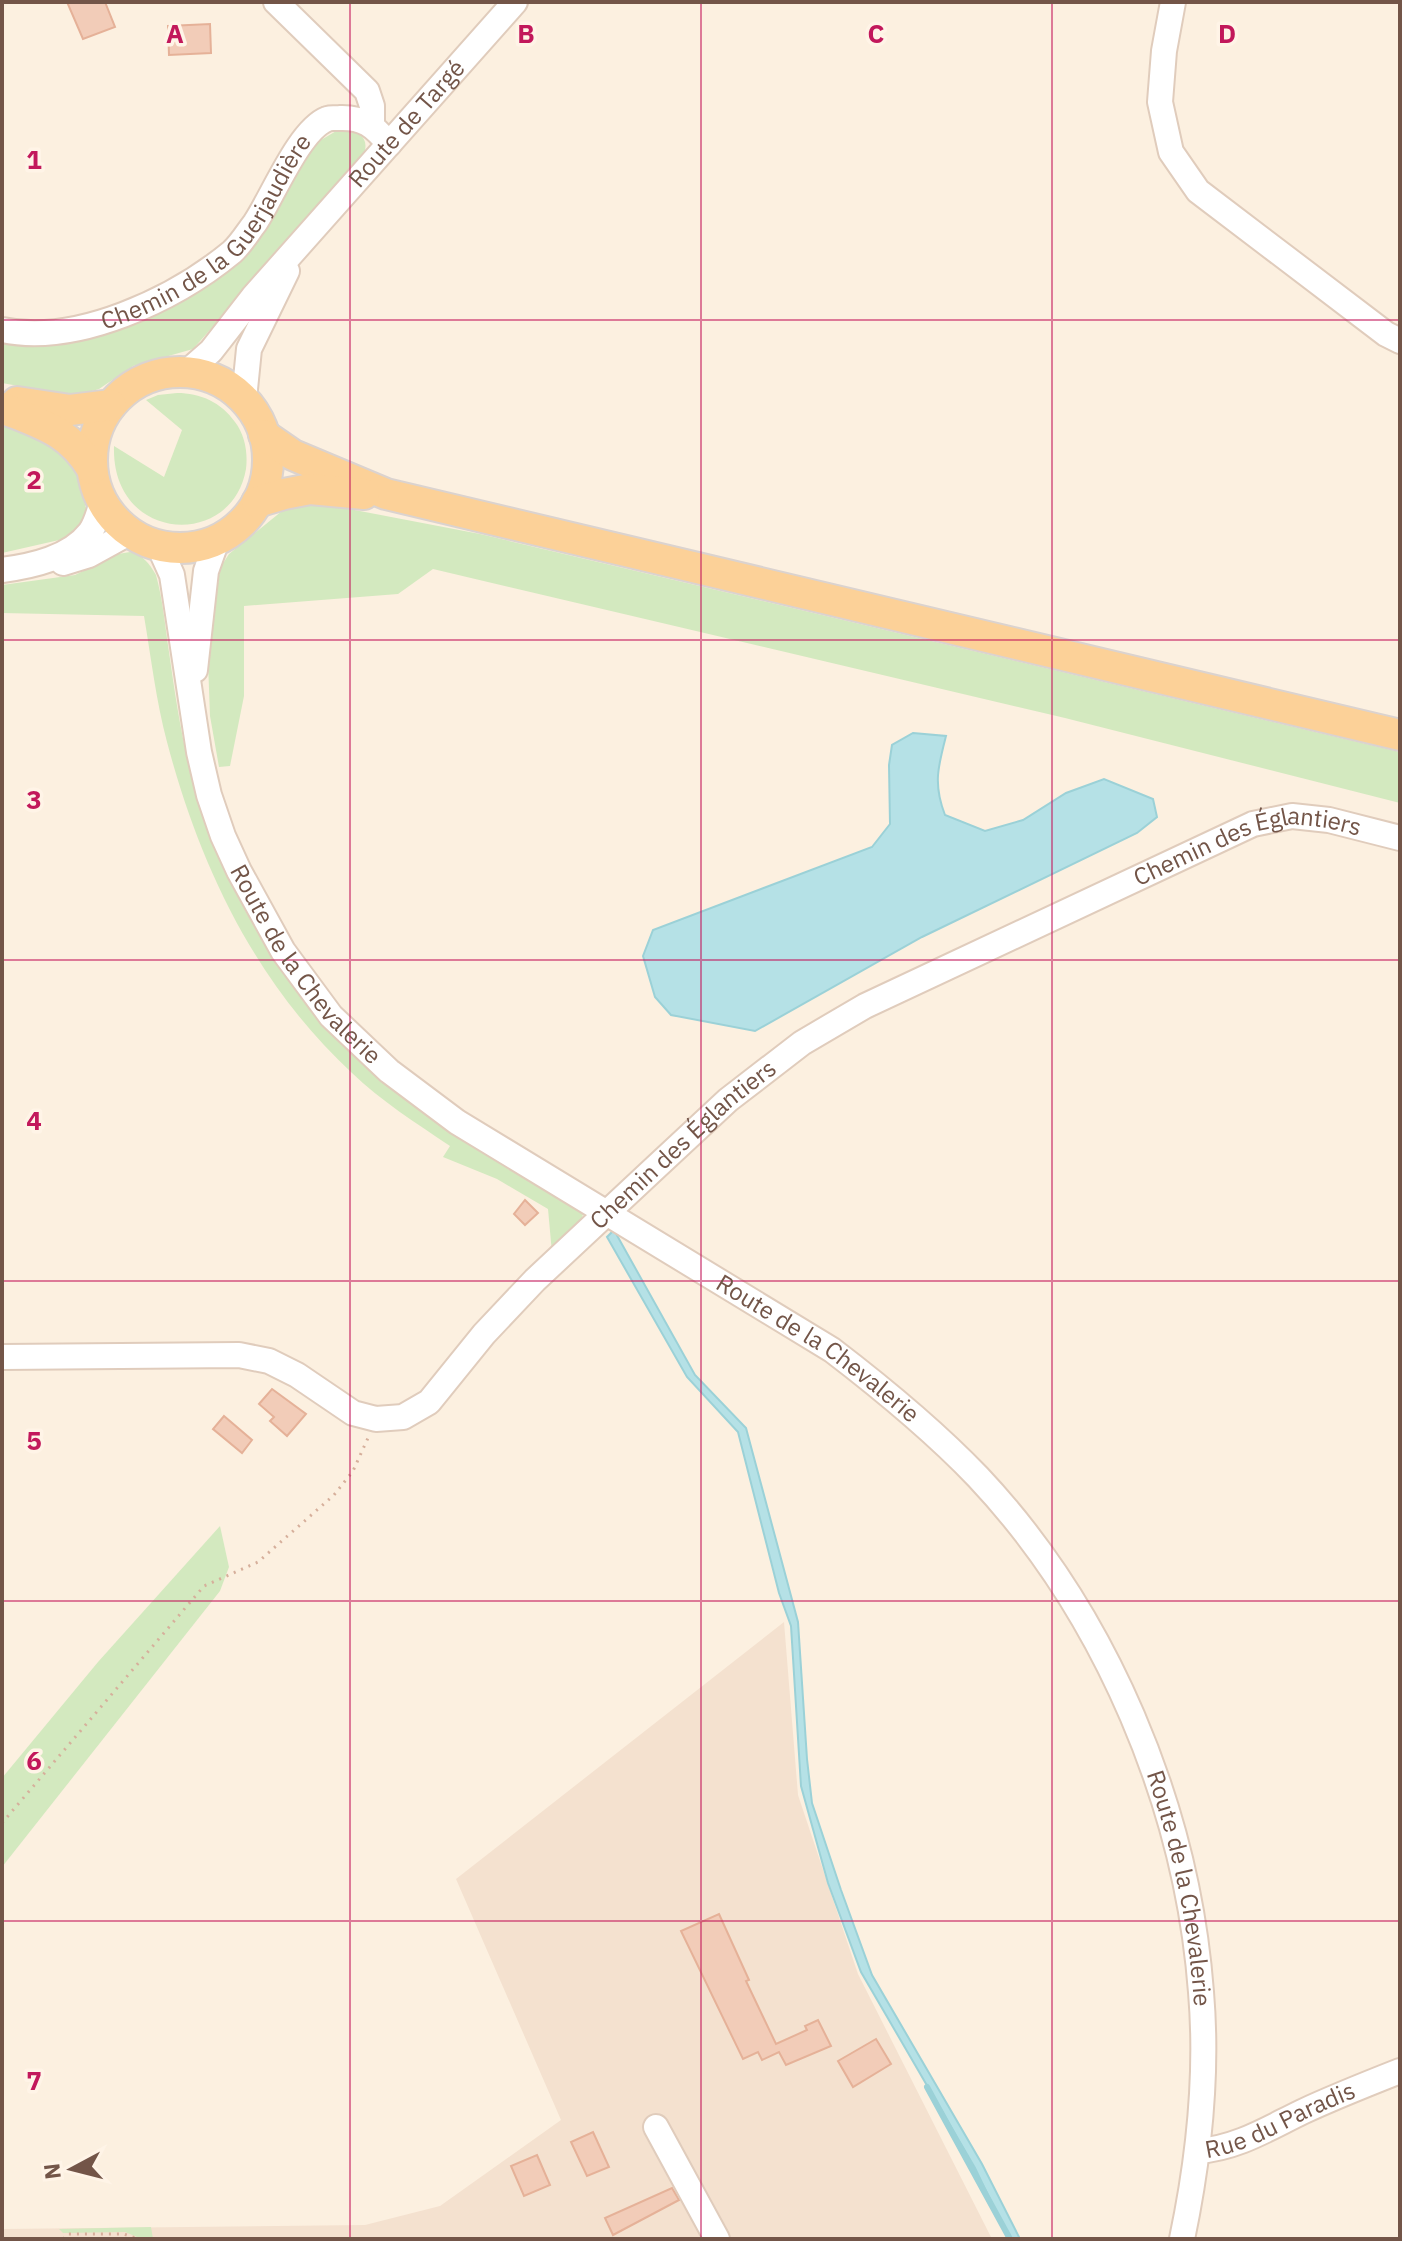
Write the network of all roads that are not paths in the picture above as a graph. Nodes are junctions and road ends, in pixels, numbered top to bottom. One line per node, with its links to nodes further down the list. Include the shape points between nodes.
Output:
1 (276, 2): 4 (street, via 367,91)
2 (515, 2): 5 (street, Route de Targé)
3 (1173, 2): 8 (street, via 1160,102 1171,152 1198,191)
4 (372, 123): 5 (street); 7 (street, Chemin de la Guerjaudière, via 328,118 312,129 234,250 170,296 85,327 47,333)
5 (389, 144): 6 (street, Route de Targé)
6 (299, 247): 9 (street, Route de Targé); 11 (street, Route de Targé, via 249,349)
7 (2, 330)
8 (1400, 341)
9 (187, 372): 11 (main road, via 217,381); 12 (main road, via 158,374 132,386)
10 (2, 399): 12 (main road, via 70,410)
11 (244, 399): 14 (main road)
12 (111, 405): 15 (main road, via 99,424)
13 (2, 408): 15 (main road, via 66,437)
14 (264, 435): 16 (main road, via 293,455); 18 (main road, via 266,481)
15 (92, 469): 17 (main road)
16 (386, 494): 18 (main road, via 310,489); 25 (main road)
17 (102, 502): 19 (main road); 22 (street, via 91,531 73,548)
18 (257, 502): 20 (main road, via 240,525)
19 (129, 533): 21 (main road); 22 (street, via 89,555)
20 (217, 540): 21 (main road, via 188,548); 24 (street, Route de la Chevalerie, via 206,571)
21 (159, 546): 24 (street, Route de la Chevalerie, via 172,575)
22 (29, 567): 23 (street)
23 (2, 570)
24 (193, 705): 27 (street, Route de la Chevalerie, via 209,795 239,871 283,951 331,1016 424,1100)
25 (1400, 735)
26 (1400, 838): 27 (street, Chemin des Églantiers, via 1292,816 1253,824 880,1000 789,1052 728,1100)
27 (608, 1213): 28 (street, Chemin des Églantiers, via 535,1280 429,1402 403,1417 376,1419 353,1413 297,1375 269,1361 239,1355); 31 (street, Route de la Chevalerie, via 832,1350 905,1407 979,1479 1069,1599 1137,1731 1179,1858 1201,1992)
28 (2, 1357)
29 (1400, 2071): 31 (street, Rue du Paradis, via 1243,2142)
30 (656, 2127): 32 (street)
31 (1198, 2151): 33 (street, Rue du Paradis)
32 (717, 2239)
33 (1182, 2239)

